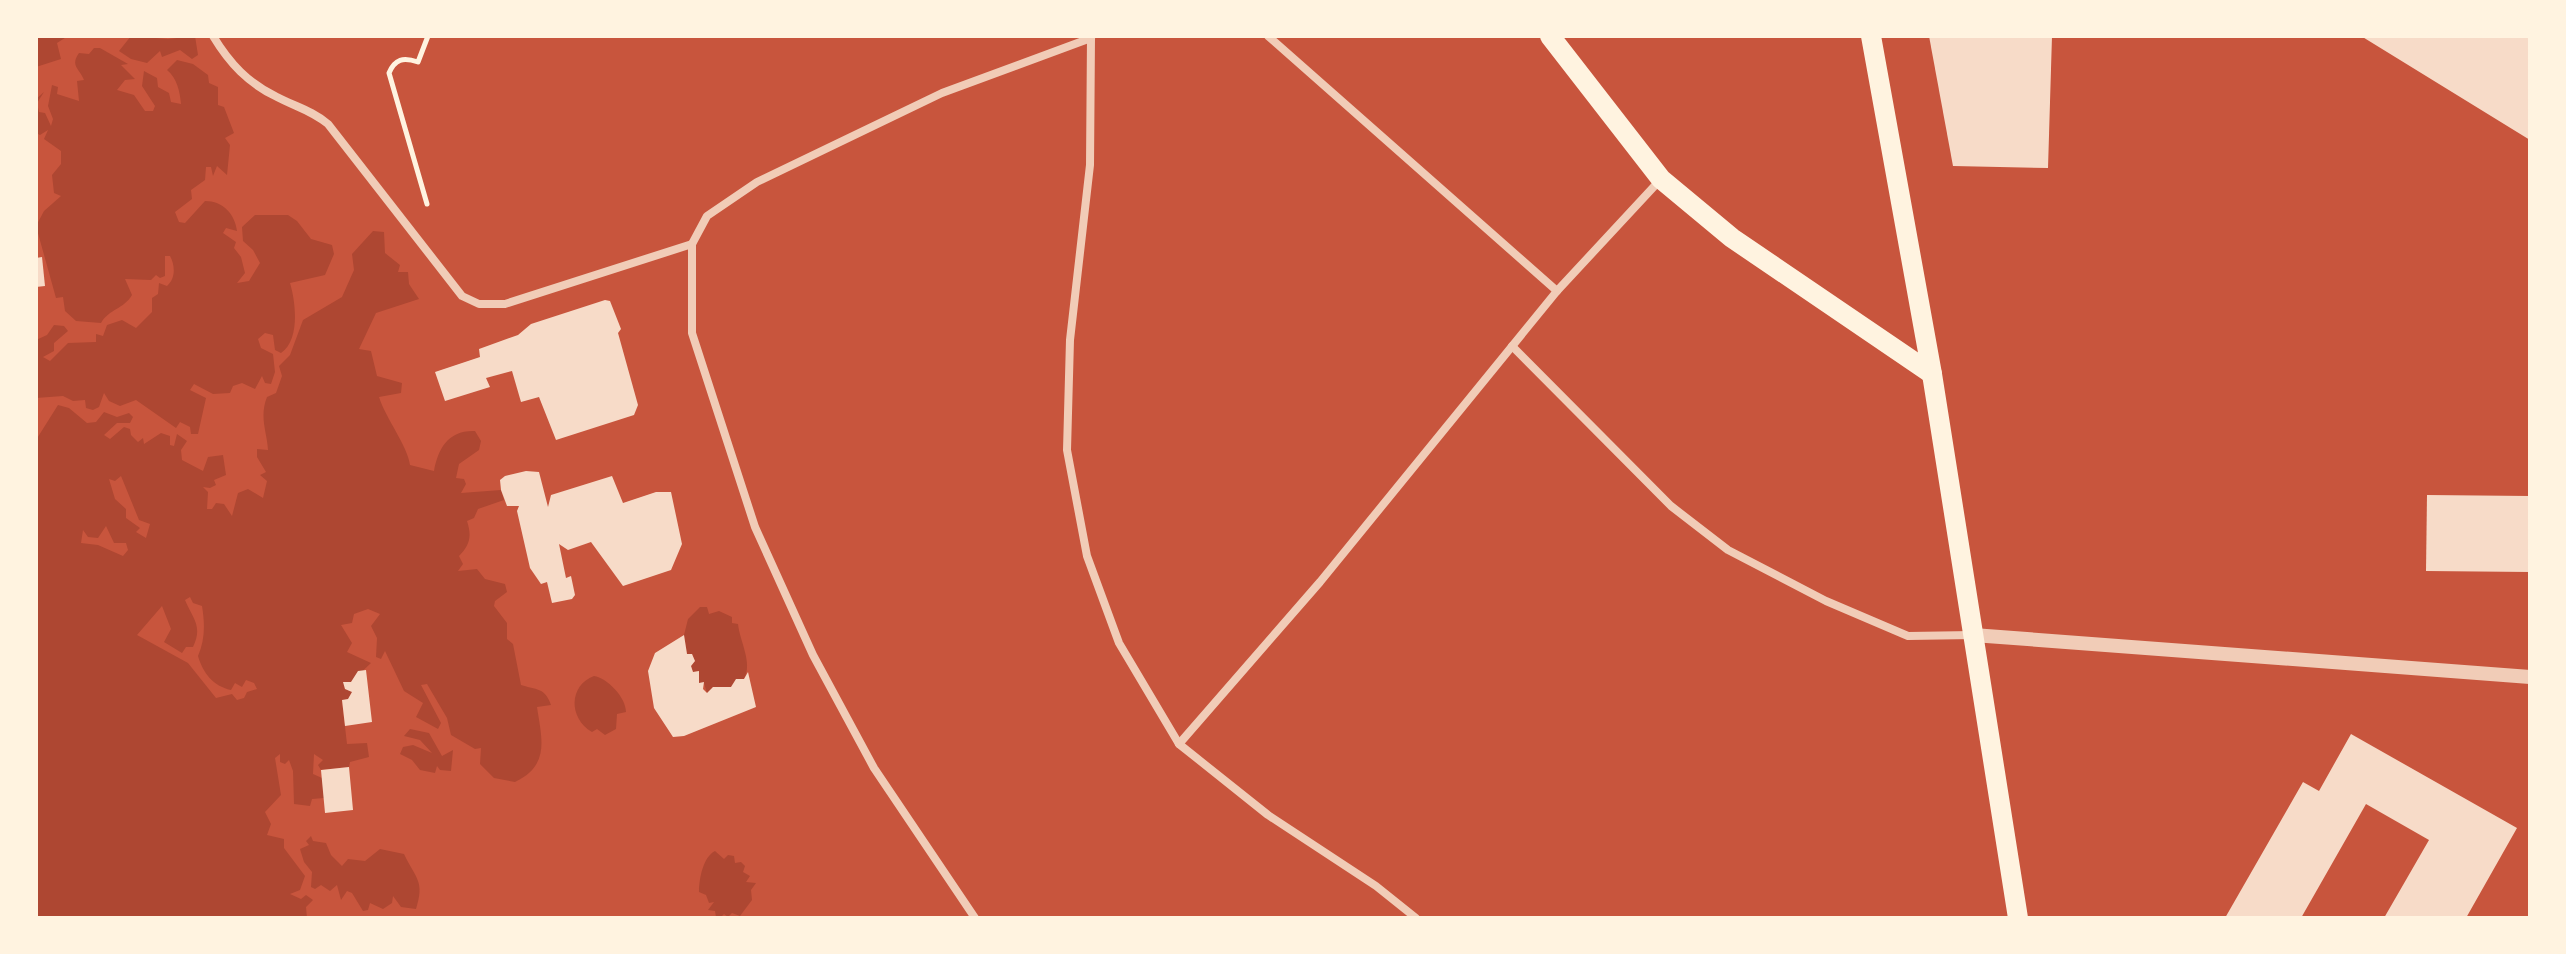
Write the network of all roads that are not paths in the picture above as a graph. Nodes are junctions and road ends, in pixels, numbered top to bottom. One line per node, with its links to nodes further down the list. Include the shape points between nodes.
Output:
1 (213, 36): 7 (street, via 254,85 311,110 328,124 462,296 479,304 505,304)
2 (1268, 36): 8 (street)
3 (1550, 36): 6 (main road)
4 (1871, 36): 10 (main road)
5 (1091, 37): 7 (street, via 942,93 757,182 707,216); 13 (street, via 1090,165 1070,340 1067,450 1087,556 1119,643)
6 (1661, 179): 8 (street); 10 (main road, via 1732,238)
7 (692, 244): 14 (street, via 692,333 755,527 813,655 874,768)
8 (1557, 291): 9 (street)
9 (1512, 346): 11 (street, via 1671,506 1728,550 1908,636); 13 (street, via 1320,582)
10 (1932, 374): 11 (main road)
11 (1973, 635): 12 (street); 16 (main road)
12 (2530, 677)
13 (1179, 744): 15 (street, via 1268,815)
14 (975, 918)
15 (1416, 918)
16 (2018, 918)

